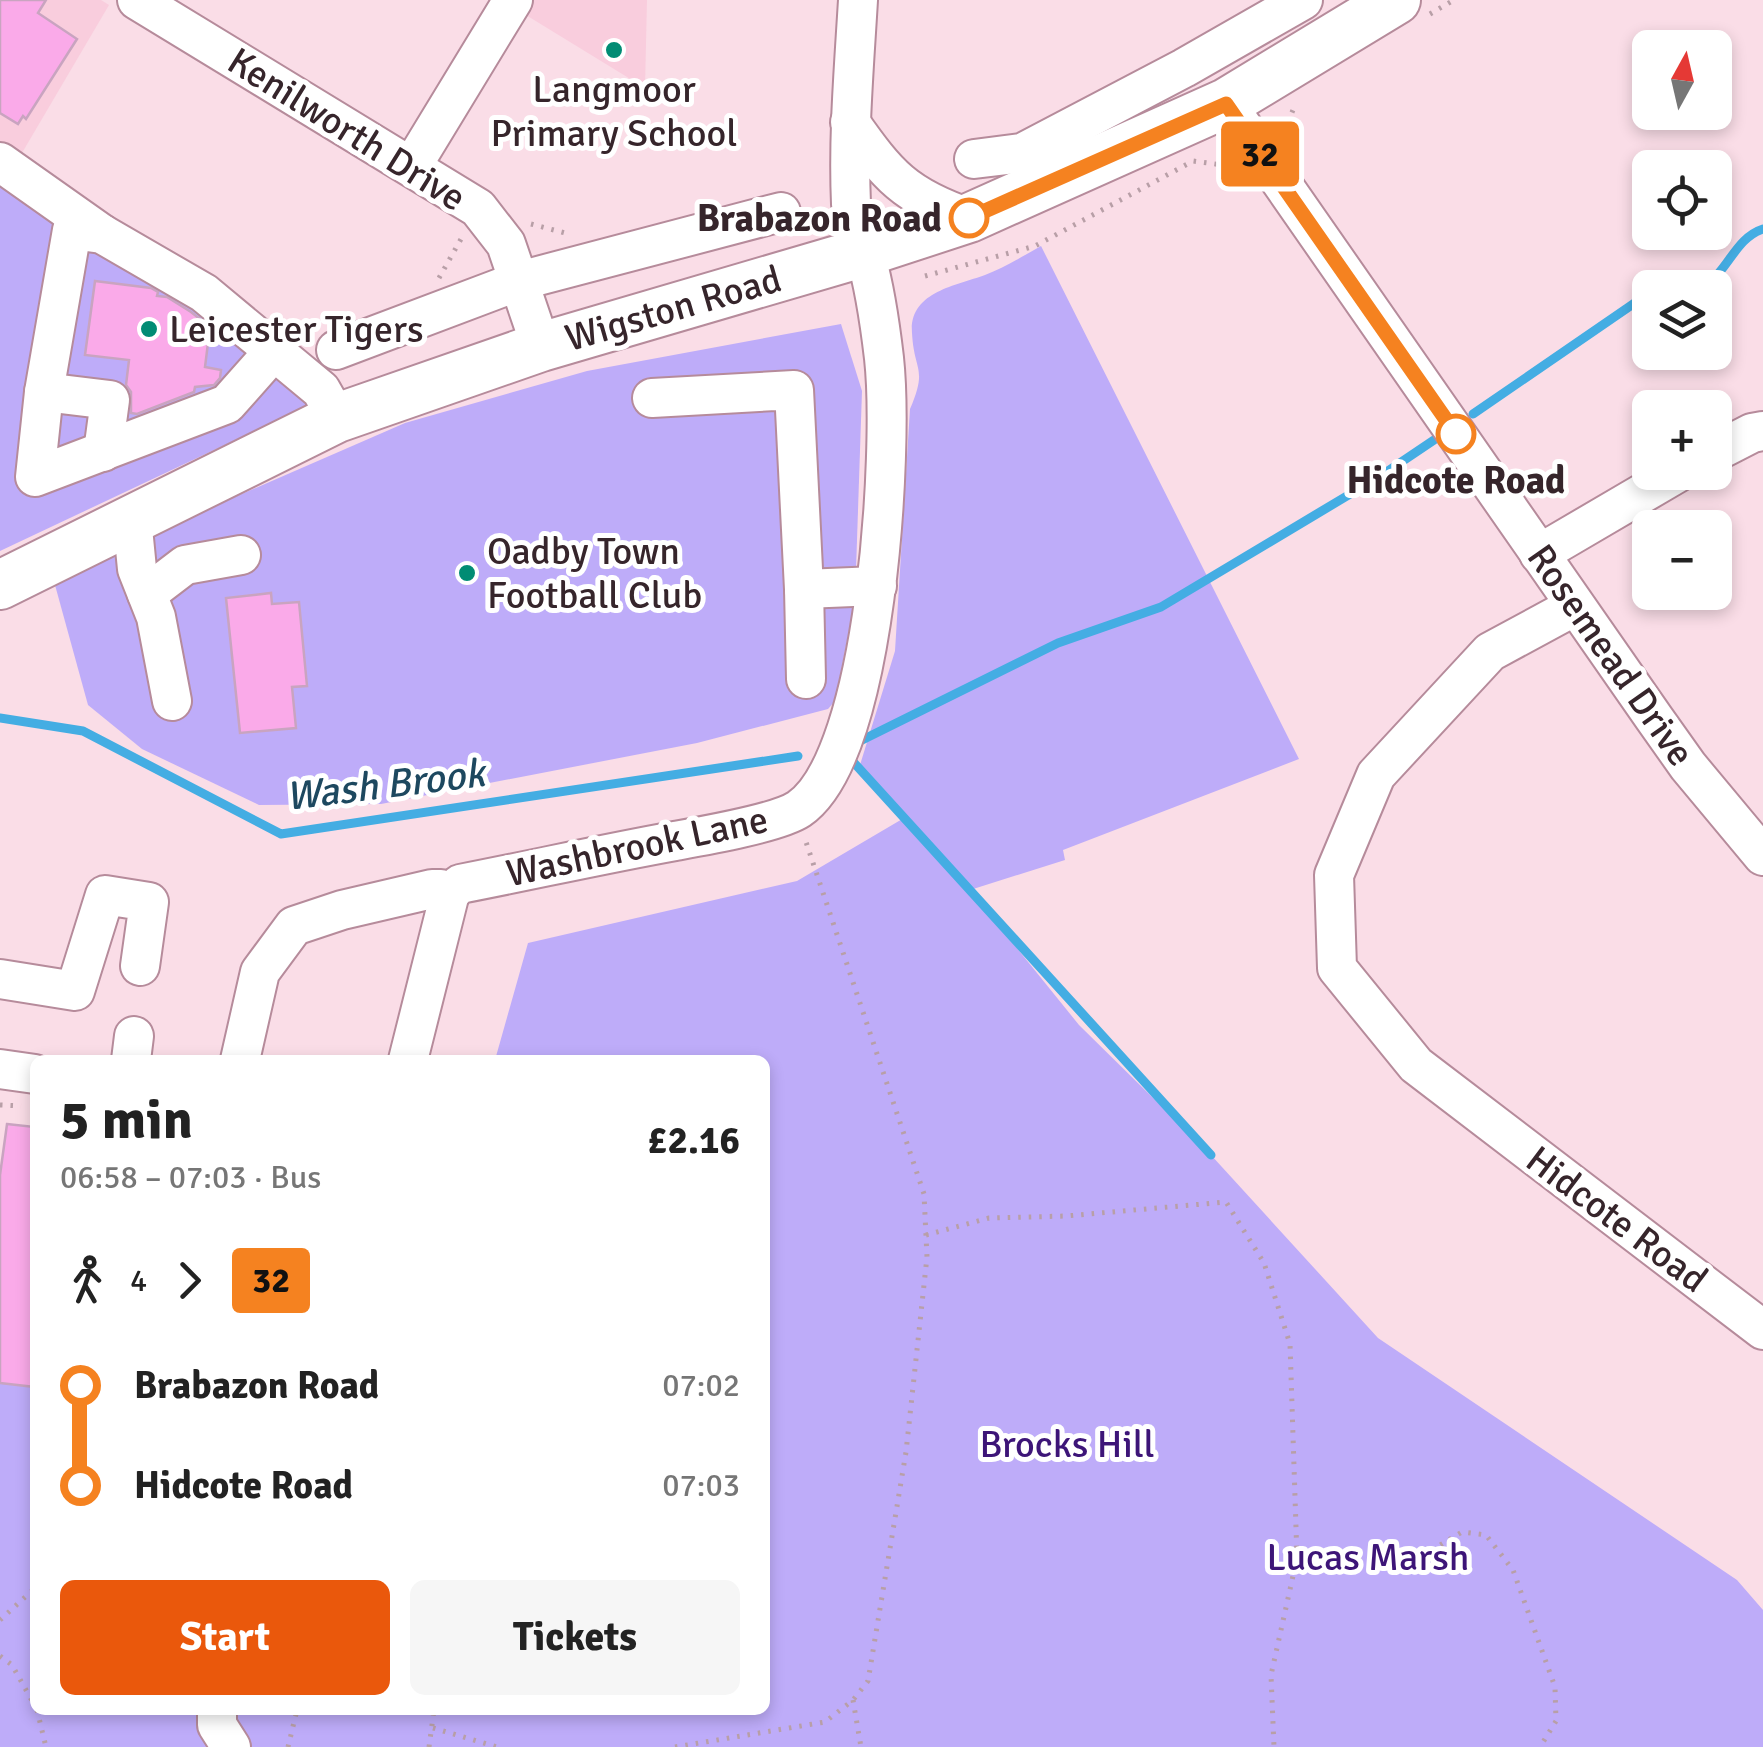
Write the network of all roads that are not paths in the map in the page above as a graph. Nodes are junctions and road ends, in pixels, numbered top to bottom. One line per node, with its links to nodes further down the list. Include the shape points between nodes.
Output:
1 (137, 0): 10 (street, Kenilworth Drive)
2 (512, 0): 10 (street)
3 (858, 0): 7 (street)
4 (1303, 0): 8 (street, via 1022,154)
5 (1396, 0): 6 (main road, Wigston Road)
6 (1226, 104): 12 (main road, Wigston Road); 27 (street, Rosemead Drive)
7 (850, 122): 12 (street, via 908,191); 14 (street, via 853,227)
8 (974, 158)
9 (0, 162): 13 (street)
10 (412, 166): 15 (street, Kenilworth Drive, via 478,208 506,244)
11 (781, 212): 15 (street, Wigston Road)
12 (969, 218): 14 (main road, Wigston Road)
13 (102, 234): 18 (street, via 204,293); 19 (street, via 72,230)
14 (865, 252): 16 (main road, Wigston Road); 30 (street, Washbrook Lane, via 888,399)
15 (519, 280): 16 (street, Kenilworth Drive); 17 (street, Wigston Road)
16 (541, 347): 21 (main road, Wigston Road)
17 (336, 350)
18 (274, 351): 21 (street, via 320,390); 24 (street, via 227,404)
19 (44, 392): 24 (street, via 110,400); 24 (street, via 35,477)
20 (652, 398): 31 (street, via 794,390)
21 (337, 418): 26 (main road, Wigston Road)
22 (1763, 431): 23 (street)
23 (1732, 443)
24 (103, 452)
25 (1648, 490): 27 (street)
26 (132, 518): 29 (main road, Wigston Road); 32 (street)
27 (1539, 554): 33 (street, Rosemead Drive)
28 (240, 556): 32 (street, via 185,565)
29 (0, 584)
30 (877, 586): 31 (street); 37 (street, Washbrook Lane, via 867,648 834,762 820,790 796,811 460,884)
31 (804, 589): 34 (street)
32 (147, 594): 35 (street)
33 (1575, 606): 36 (street, Rosemead Drive, via 1688,766); 44 (street, Hidcote Road, via 1490,652 1376,775 1334,875 1336,968 1416,1066)
34 (806, 679)
35 (172, 701)
36 (1763, 856)
37 (450, 893): 40 (street, Washbrook Lane, via 432,889 294,926 260,972); 41 (street)
38 (140, 966): 39 (street, via 150,902 104,895 76,991)
39 (0, 979)
40 (241, 1055)
41 (409, 1055)
42 (0, 1068): 43 (street)
43 (30, 1073)
44 (1763, 1330)
45 (217, 1715): 46 (street)
46 (231, 1747)

